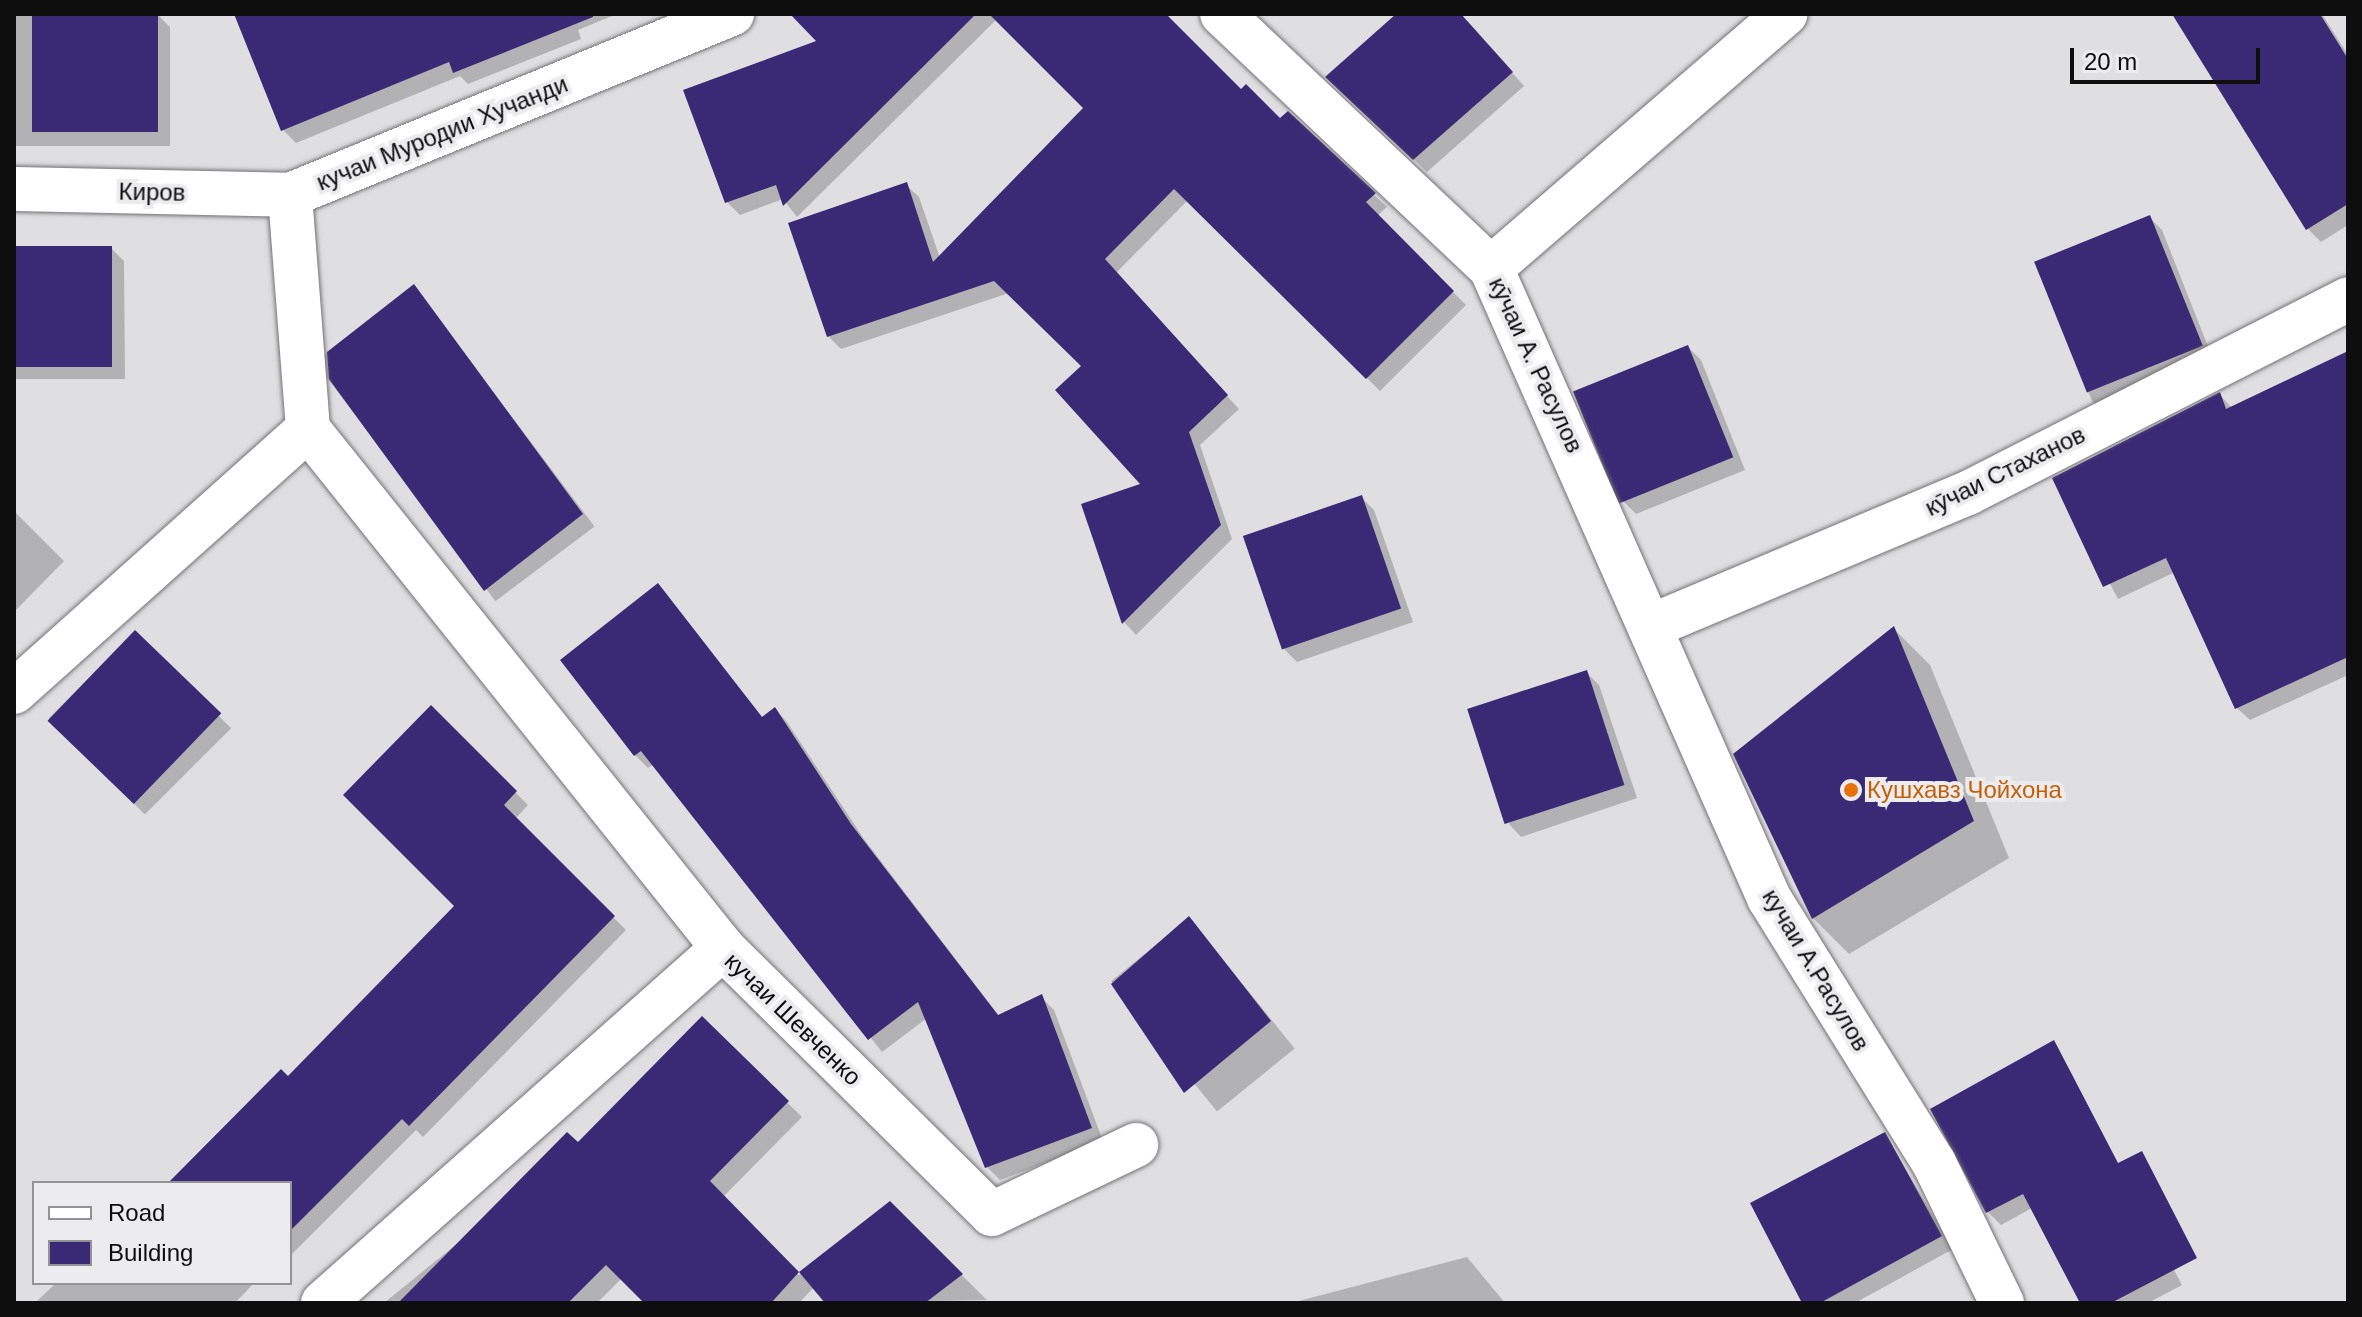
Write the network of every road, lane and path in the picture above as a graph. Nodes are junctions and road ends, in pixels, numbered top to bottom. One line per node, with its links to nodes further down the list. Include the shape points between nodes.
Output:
1 (732, 14): 5 (street, кучаи Муродии Хучанди)
2 (1222, 14): 6 (street, кӯчаи А. Расулов)
3 (1785, 14): 6 (street)
4 (14, 189): 5 (street, Киров)
5 (290, 195): 8 (street, кучаи Муродии Хучанди)
6 (1491, 268): 9 (street, кӯчаи А. Расулов)
7 (2348, 299): 9 (street, кӯчаи Стаханов, via 1968,493)
8 (308, 429): 10 (street); 11 (street)
9 (1654, 625): 14 (street, кучаи А.Расулов, via 1769,898 1934,1163)
10 (14, 692)
11 (723, 948): 12 (street, кучаи Шевченко, via 992,1214); 13 (street, кучаи Шевченко)
12 (1136, 1145)
13 (323, 1303)
14 (2002, 1303)

